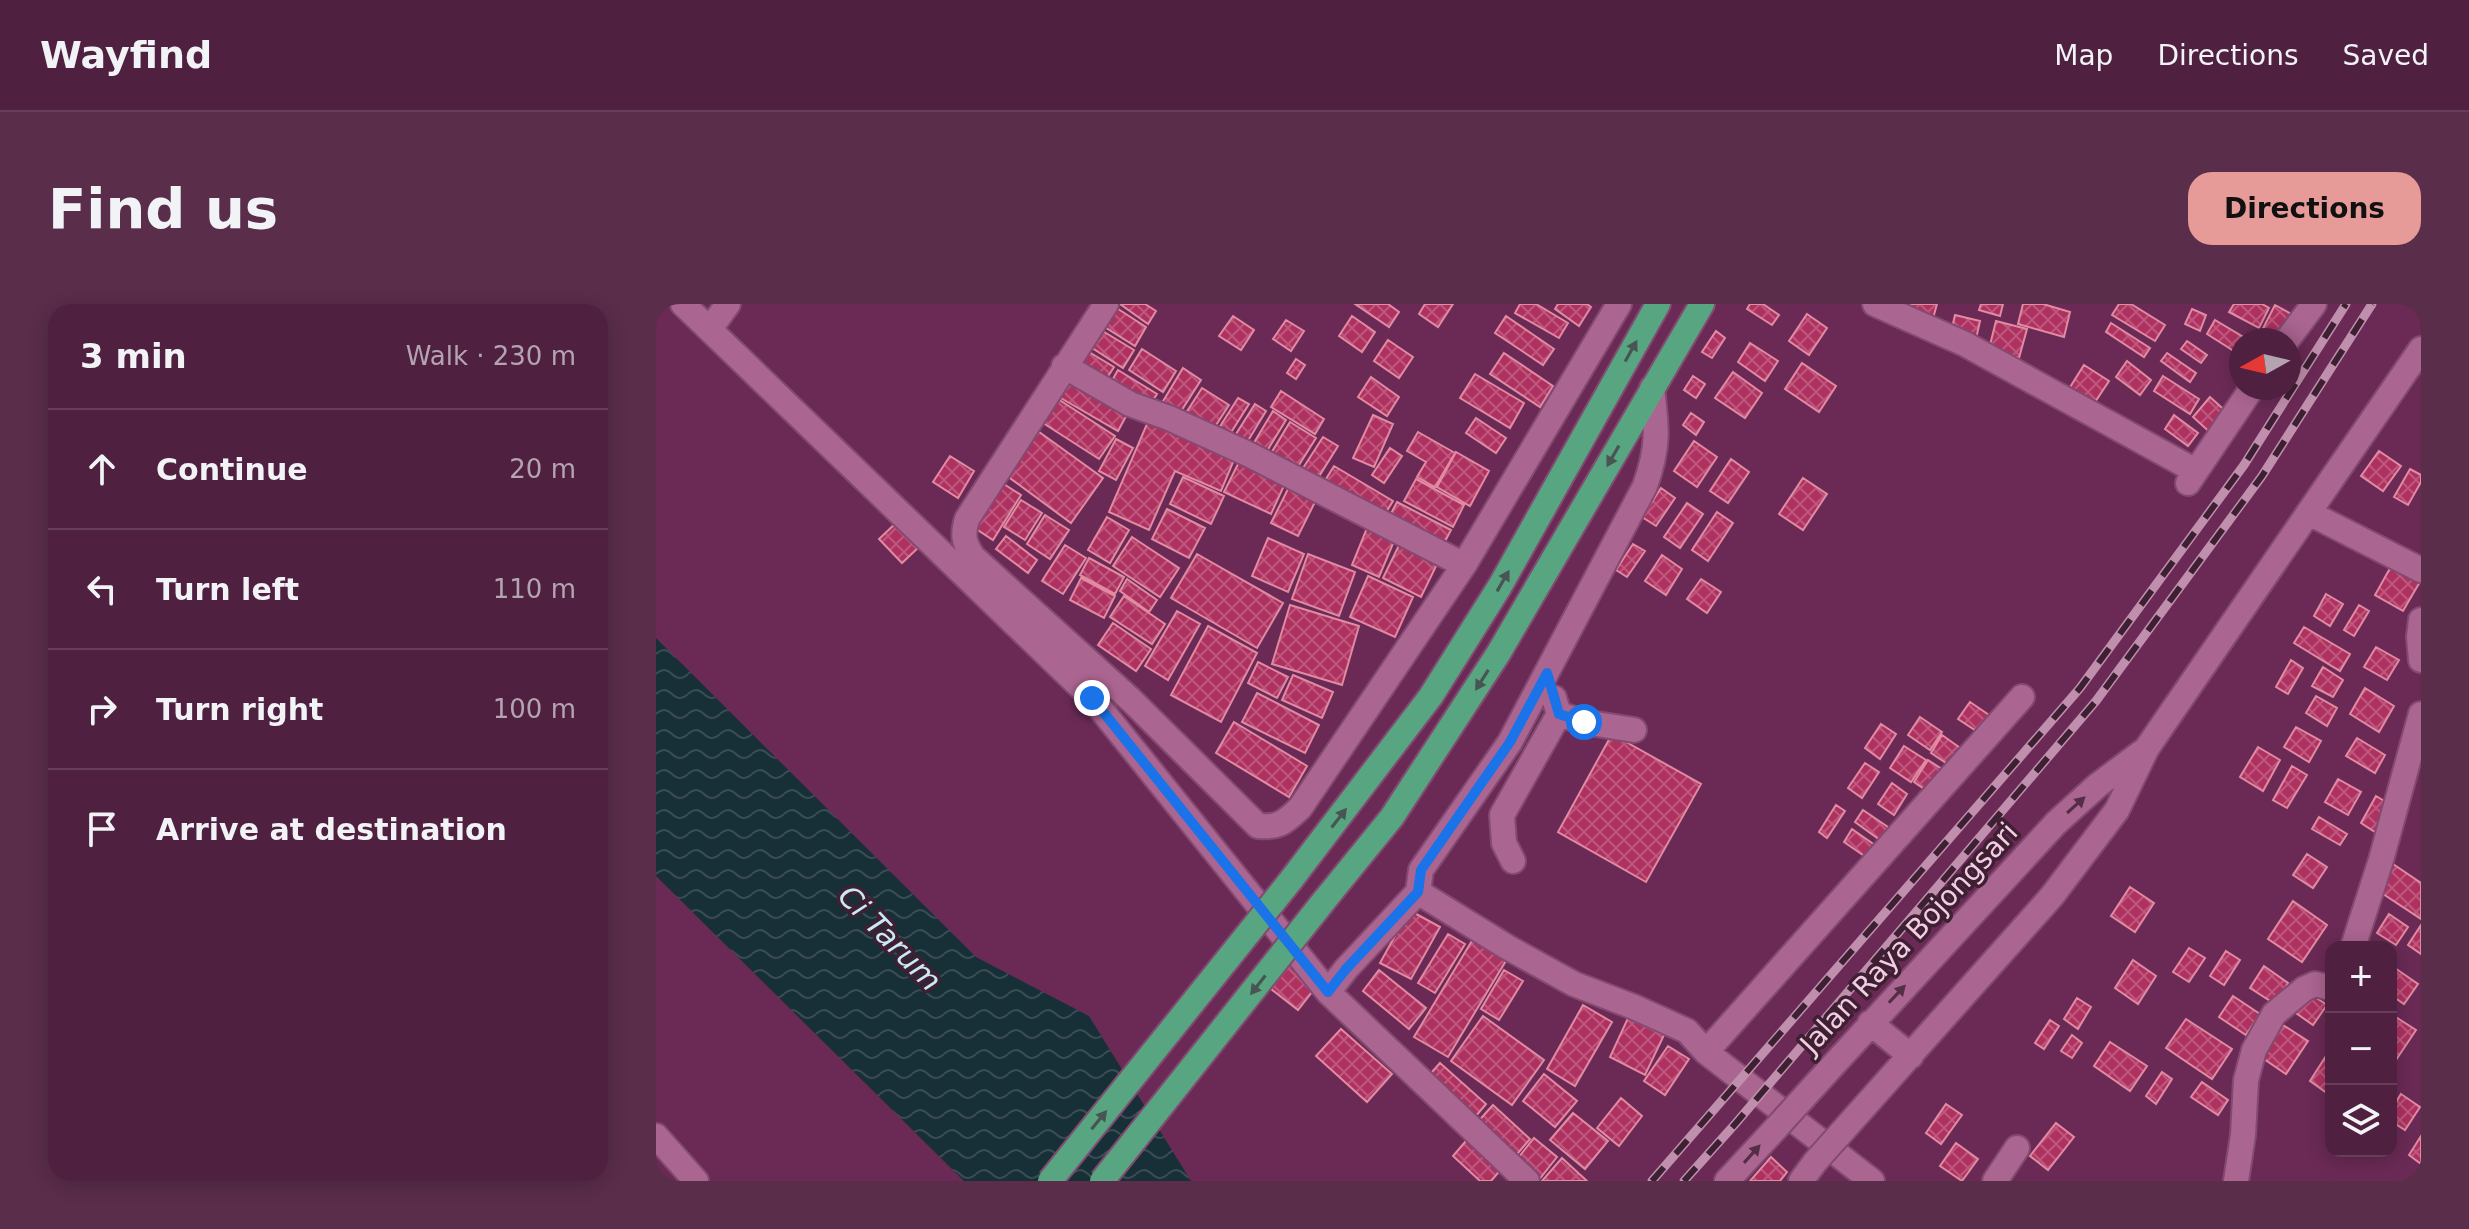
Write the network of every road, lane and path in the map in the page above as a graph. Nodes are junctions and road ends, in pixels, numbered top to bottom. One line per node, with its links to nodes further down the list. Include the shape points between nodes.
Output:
1 (683, 304): 10 (street)
2 (728, 304): 10 (street)
3 (1106, 304): 12 (street)
4 (1619, 304): 16 (street)
5 (1658, 304): 38 (highway, one-way to 5, bridge, via 1291,880 1446,672)
6 (1702, 304): 13 (highway)
7 (1875, 304): 14 (street, via 1965,344 2179,460 2190,478)
8 (2314, 304): 9 (street)
9 (2296, 328)
10 (710, 329): 30 (street, via 1092,698)
11 (2421, 349): 15 (street, Jalan Raya Bojongsari)
12 (1064, 366): 16 (street, via 1130,404 1246,453); 16 (street, via 967,519 964,543 1258,826 1274,827 1300,808)
13 (1652, 388): 20 (street, via 1657,446 1645,486); 39 (highway, one-way to 39, bridge, via 1498,654 1392,817)
14 (2244, 400)
15 (2309, 513): 17 (street); 25 (street, Jalan Raya Bojongsari)
16 (1464, 565)
17 (2421, 570)
18 (2421, 620): 19 (street)
19 (2421, 660)
20 (1547, 673): 22 (street); 27 (street, via 1510,742 1421,870)
21 (2022, 697): 32 (street)
22 (1559, 714): 24 (street); 26 (street, via 1502,815 1504,843)
23 (2421, 714): 28 (street)
24 (1634, 730)
25 (2147, 748): 31 (street, Jalan Raya Bojongsari, one-way to 25, via 2056,823); 33 (street, Jalan Raya Bojongsari, via 2117,810 2052,896)
26 (1513, 861)
27 (1418, 892): 30 (street); 32 (street, via 1574,984 1687,1031)
28 (2355, 941)
29 (2325, 986): 44 (street, via 2315,984 2294,996 2274,1014 2254,1050)
30 (1328, 992): 40 (street)
31 (1870, 1023): 33 (street); 41 (street, Jalan Raya Bojongsari, one-way to 31, bridge)
32 (1706, 1052): 42 (street)
33 (1911, 1056): 36 (street, Jalan Raya Bojongsari, bridge)
34 (656, 1136): 37 (street)
35 (2017, 1148): 43 (street)
36 (1808, 1171)
37 (696, 1181)
38 (1050, 1181)
39 (1102, 1181)
40 (1527, 1181)
41 (1727, 1181)
42 (1872, 1181)
43 (1995, 1181)
44 (2236, 1181)

